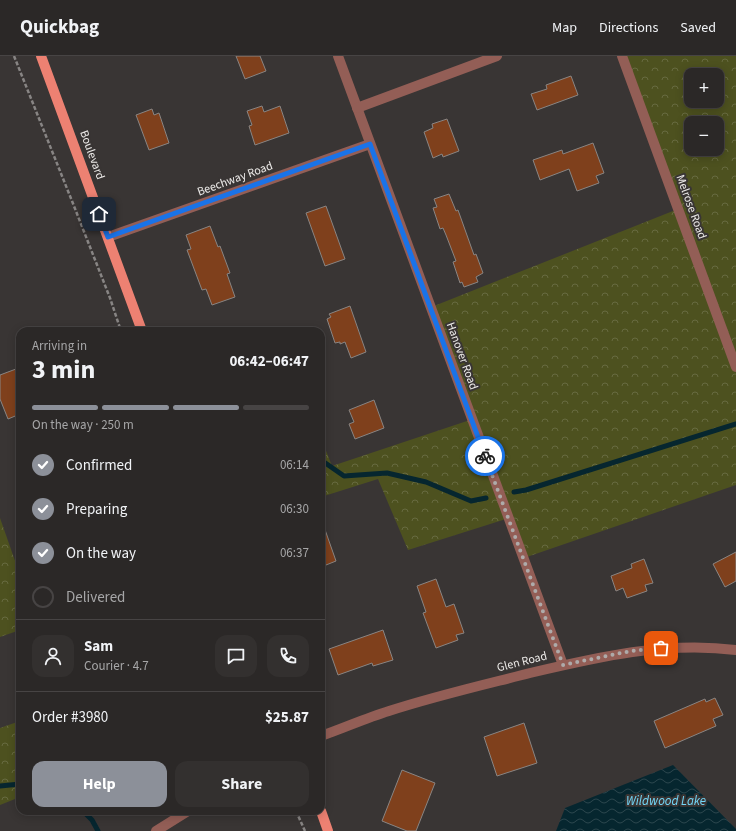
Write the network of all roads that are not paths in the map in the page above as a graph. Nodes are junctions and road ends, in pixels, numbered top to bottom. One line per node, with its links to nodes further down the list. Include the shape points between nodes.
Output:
1 (41, 56): 7 (main road, Boulevard)
2 (338, 56): 5 (street, Hanover Road)
3 (497, 56): 5 (street)
4 (622, 56): 9 (street, Melrose Road)
5 (357, 108): 6 (street, Hanover Road)
6 (370, 144): 7 (street, Beechway Road); 11 (street, Hanover Road)
7 (108, 237): 8 (main road, Boulevard)
8 (141, 327)
9 (736, 367)
10 (736, 650): 11 (street, Glen Road, via 684,647 650,649)
11 (563, 665): 12 (street, Glen Road, via 479,685 388,711)
12 (325, 735)
13 (182, 815): 15 (street)
14 (322, 815): 16 (main road)
15 (156, 831)
16 (328, 831)

